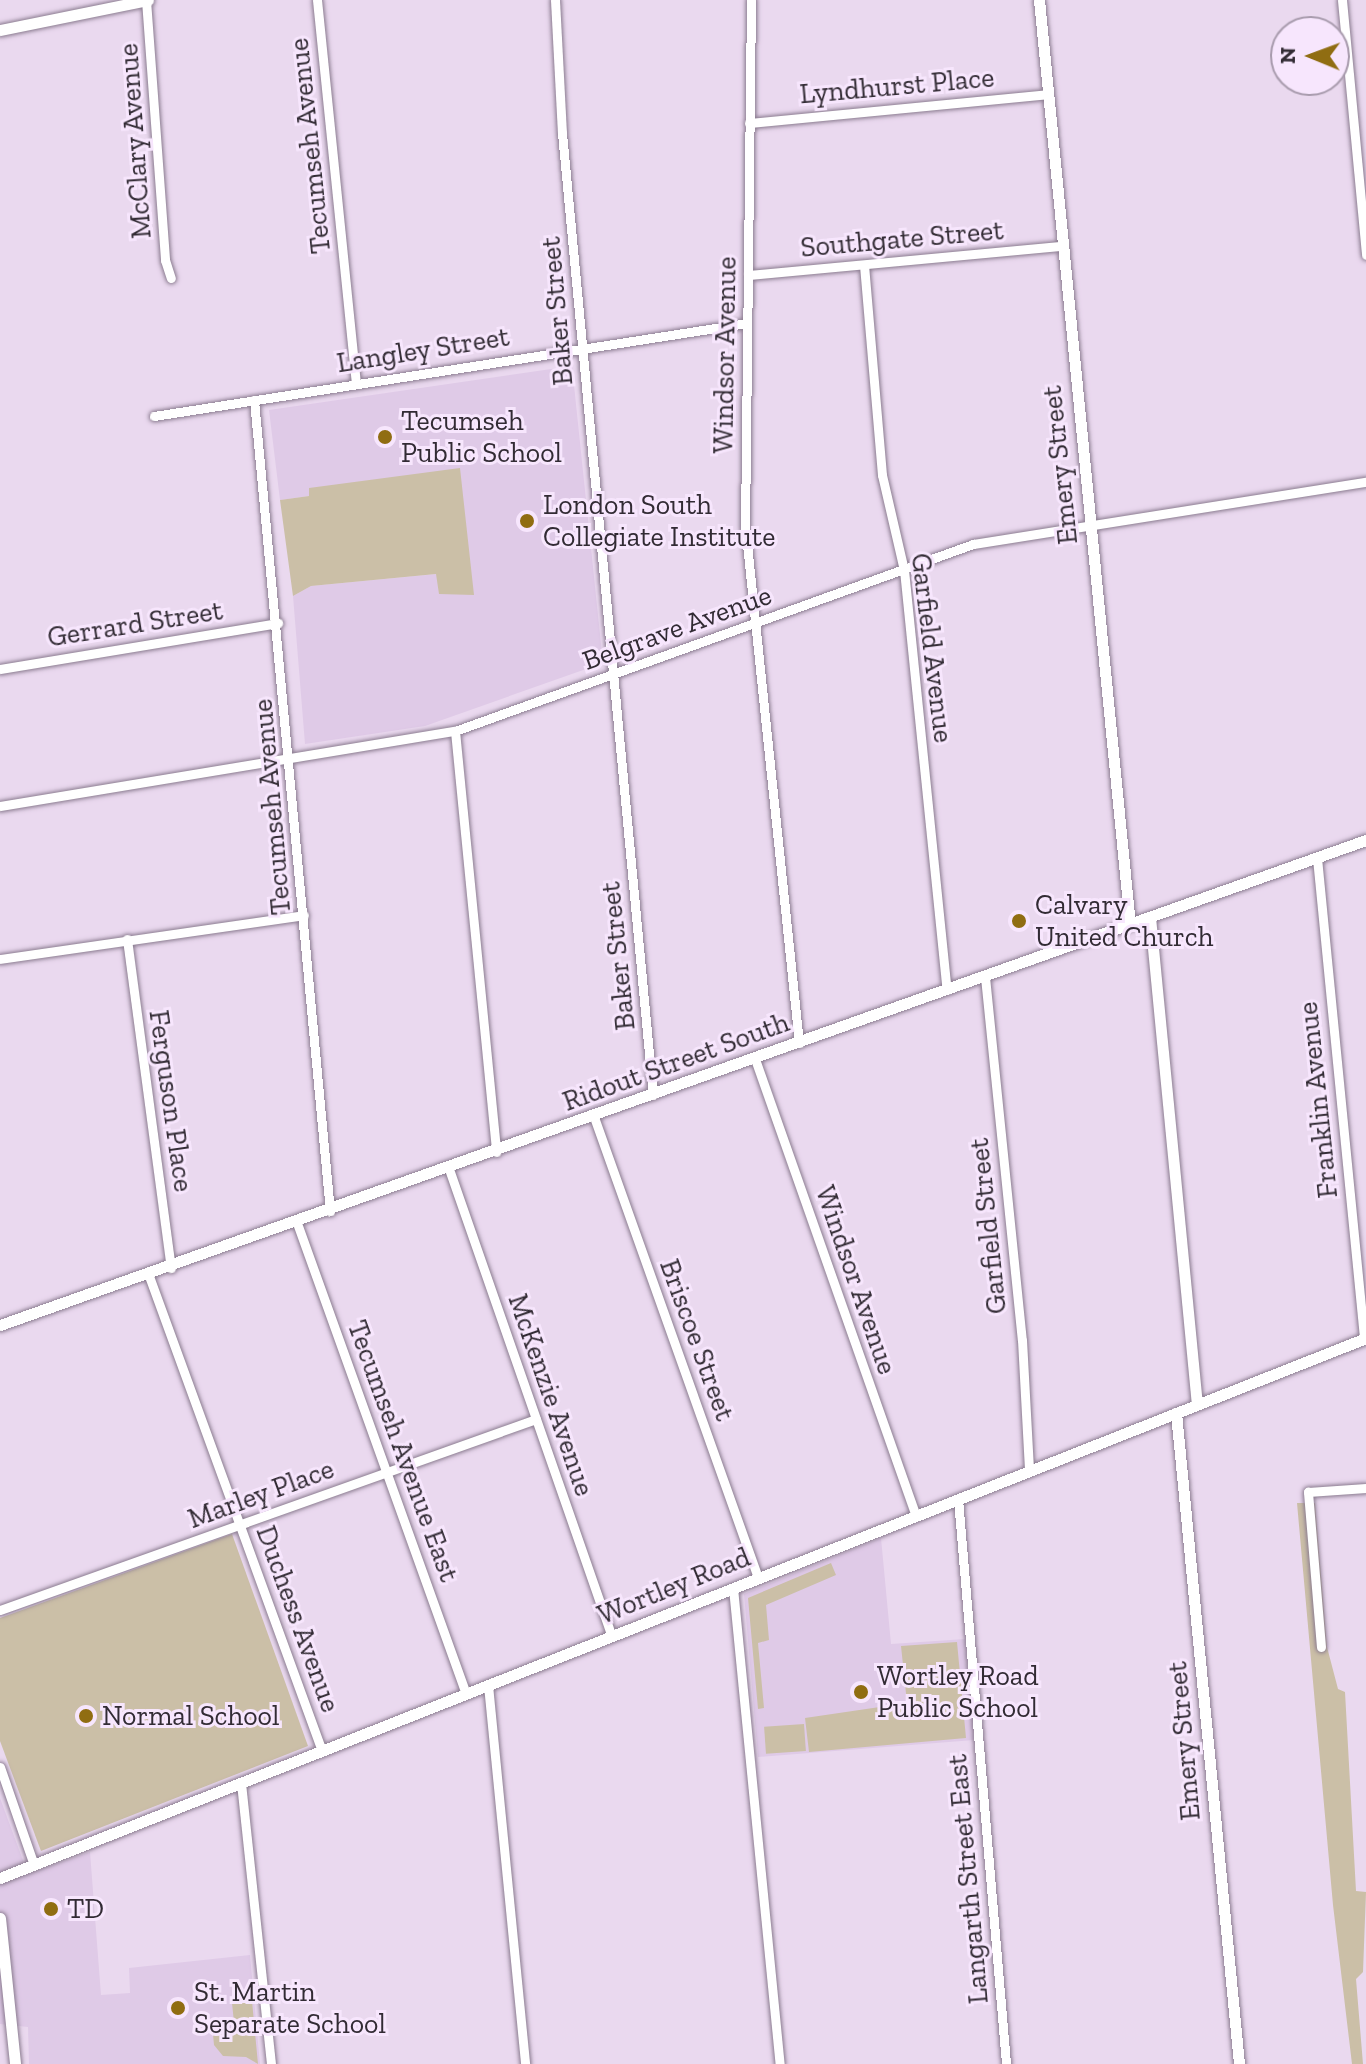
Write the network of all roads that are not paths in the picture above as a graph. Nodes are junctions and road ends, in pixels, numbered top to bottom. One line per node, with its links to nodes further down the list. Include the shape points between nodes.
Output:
1 (147, 0): 7 (street); 15 (street, McClary Avenue)
2 (317, 0): 18 (street, Tecumseh Avenue)
3 (555, 0): 17 (street, Baker Street)
4 (751, 0): 9 (street, Windsor Avenue)
5 (1039, 0): 8 (street, Emery Street)
6 (1342, 0): 10 (street)
7 (0, 30)
8 (1048, 94): 9 (street, Lyndhurst Place); 11 (street, Emery Street)
9 (749, 123): 14 (street, Windsor Avenue)
10 (1361, 142): 12 (street)
11 (1061, 246): 13 (street, Southgate Street); 22 (street, Emery Street)
12 (1366, 255)
13 (864, 265): 14 (street, Southgate Street); 23 (street, Garfield Avenue, via 882,475)
14 (748, 275): 16 (street, Windsor Avenue)
15 (171, 278)
16 (747, 323): 17 (street, Langley Street); 24 (street, Windsor Avenue, via 745,525)
17 (583, 346): 18 (street, Langley Street); 27 (street, Baker Street)
18 (356, 383): 19 (street, Langley Street)
19 (254, 400): 20 (street, Langley Street); 25 (street, Tecumseh Avenue)
20 (154, 416)
21 (1366, 482): 22 (street, Belgrave Avenue)
22 (1090, 524): 23 (street, Belgrave Avenue, via 973,544); 35 (street, Emery Street)
23 (904, 570): 24 (street, Belgrave Avenue); 39 (street, Garfield Avenue)
24 (757, 621): 27 (street, Belgrave Avenue); 40 (street, Windsor Avenue)
25 (278, 623): 26 (street, Gerrard Street); 29 (street, Tecumseh Avenue)
26 (0, 669)
27 (611, 676): 28 (street, Belgrave Avenue); 42 (street, Baker Street)
28 (455, 731): 29 (street, Belgrave Avenue); 44 (street)
29 (288, 763): 30 (street, Belgrave Avenue); 33 (street, Tecumseh Avenue)
30 (0, 806)
31 (1366, 840): 32 (street, Ridout Street South)
32 (1317, 858): 34 (street, Ridout Street South); 51 (street, Franklin Avenue)
33 (304, 915): 36 (street); 46 (street, Tecumseh Avenue)
34 (1150, 917): 35 (street, Ridout Street South); 52 (street)
35 (1130, 925): 38 (street, Ridout Street South)
36 (127, 939): 37 (street); 48 (street, Ferguson Place)
37 (0, 959)
38 (985, 977): 39 (street, Ridout Street South); 56 (street, Garfield Street, via 1022,1340)
39 (947, 990): 40 (street, Ridout Street South)
40 (799, 1043): 41 (street, Ridout Street South)
41 (755, 1059): 42 (street, Ridout Street South); 59 (street, Windsor Avenue)
42 (653, 1095): 43 (street, Ridout Street South)
43 (594, 1117): 44 (street, Ridout Street South); 61 (street, Briscoe Street)
44 (496, 1152): 45 (street, Ridout Street South)
45 (449, 1169): 46 (street, Ridout Street South); 54 (street, McKenzie Avenue)
46 (330, 1211): 47 (street, Ridout Street South)
47 (297, 1223): 48 (street, Ridout Street South); 55 (street, Tecumseh Avenue East)
48 (171, 1268): 49 (street, Ridout Street South)
49 (149, 1276): 50 (street, Ridout Street South); 60 (street, Duchess Avenue)
50 (0, 1325)
51 (1365, 1338): 52 (street, Wortley Road)
52 (1197, 1404): 53 (street, Wortley Road)
53 (1176, 1413): 56 (street, Wortley Road); 79 (street, Emery Street)
54 (536, 1419): 55 (street, Marley Place); 64 (street, McKenzie Avenue)
55 (388, 1471): 60 (street, Marley Place); 67 (street, Tecumseh Avenue East)
56 (1029, 1471): 58 (street, Wortley Road)
57 (1366, 1488): 65 (street, via 1308,1492)
58 (958, 1499): 59 (street, Wortley Road); 78 (street, Langarth Street East)
59 (916, 1516): 61 (street, Wortley Road)
60 (241, 1525): 63 (street, Marley Place); 68 (street, Duchess Avenue)
61 (758, 1578): 62 (street, Wortley Road)
62 (733, 1588): 64 (street, Wortley Road); 77 (street)
63 (0, 1610)
64 (612, 1636): 66 (street, Wortley Road)
65 (1321, 1647)
66 (488, 1685): 67 (street, Wortley Road); 76 (street)
67 (466, 1694): 68 (street, Wortley Road)
68 (322, 1751): 70 (street, Wortley Road)
69 (0, 1767): 71 (street)
70 (241, 1783): 71 (street, Wortley Road); 75 (street)
71 (34, 1865): 72 (street, Wortley Road)
72 (0, 1878)
73 (0, 1918): 74 (street)
74 (15, 2064)
75 (271, 2064)
76 (525, 2064)
77 (780, 2064)
78 (1006, 2064)
79 (1239, 2064)

